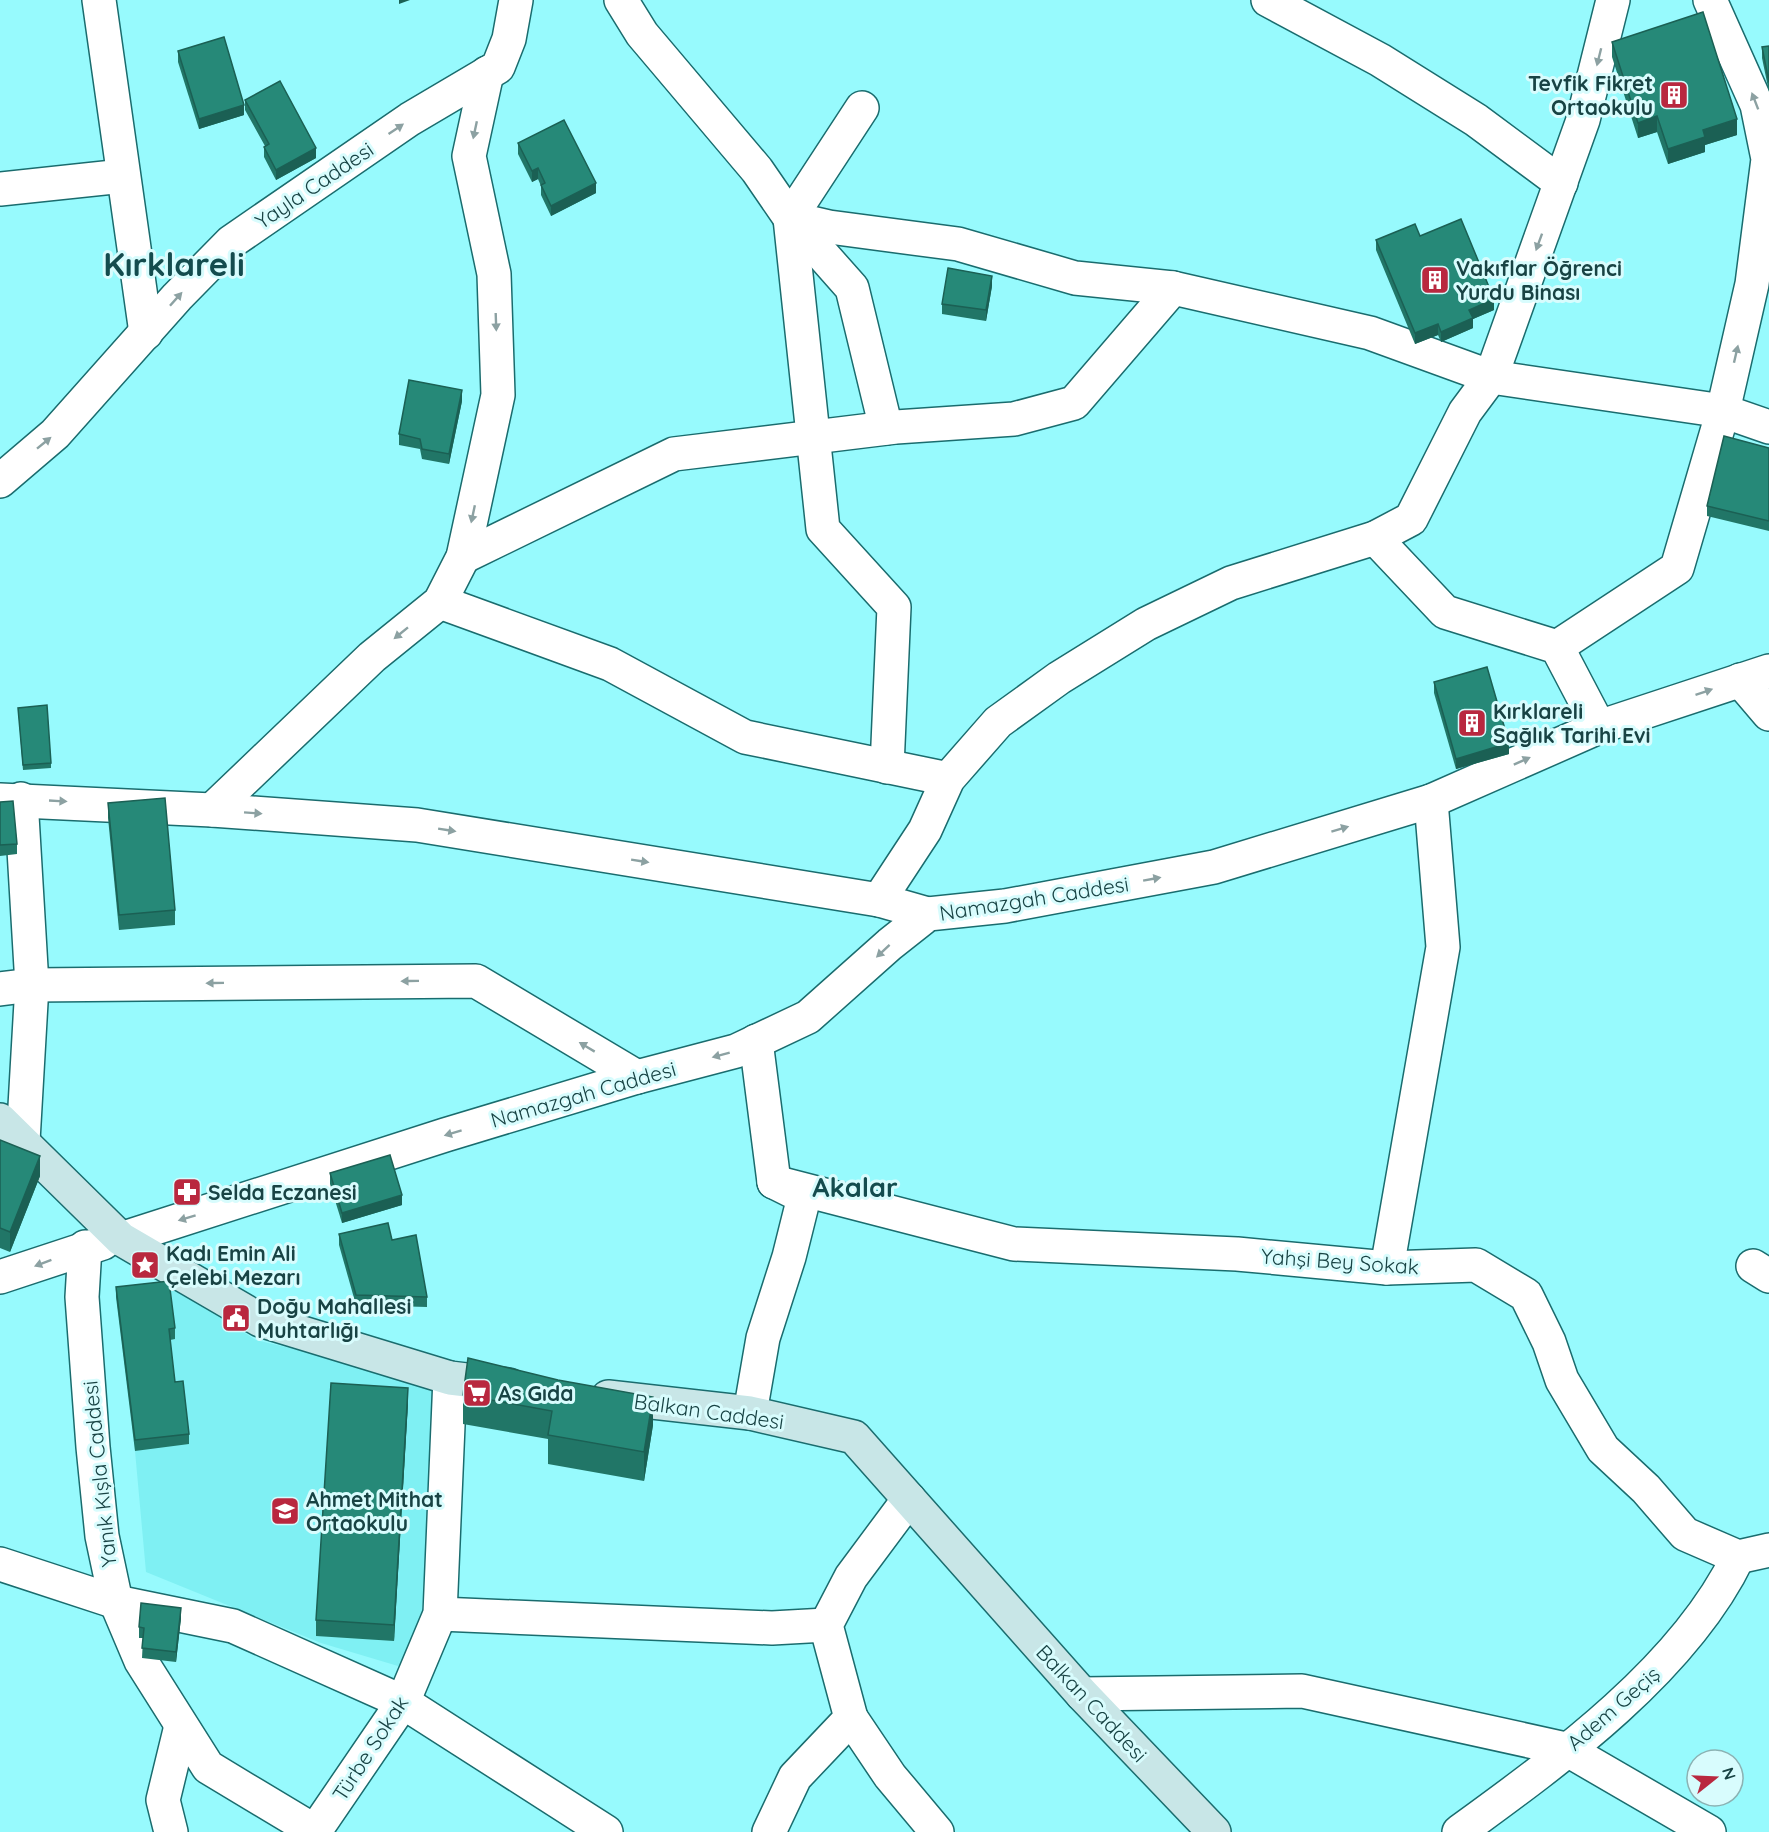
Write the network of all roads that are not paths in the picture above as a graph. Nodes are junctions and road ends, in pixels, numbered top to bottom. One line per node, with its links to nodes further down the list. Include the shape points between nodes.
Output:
1 (99, 0): 10 (street)
2 (516, 0): 7 (street, Yayla Caddesi, via 502,58 498,67)
3 (621, 0): 13 (street, via 642,34 757,170)
4 (1268, 0): 11 (street, via 1380,60 1476,120)
5 (1613, 0): 11 (street, one-way to 11, via 1583,120)
6 (1710, 0): 9 (street, one-way to 6, via 1758,105)
7 (488, 73): 15 (street, Yayla Caddesi, one-way to 7, via 231,242 411,119); 23 (street, one-way to 23, via 469,156 494,273 498,395)
8 (862, 108): 13 (street)
9 (1768, 159): 17 (street, one-way to 9, via 1752,284)
10 (123, 176): 12 (street); 15 (street)
11 (1561, 183): 16 (street, one-way to 16)
12 (0, 189)
13 (790, 218): 14 (street, via 958,244 1075,278); 19 (street, via 852,288); 20 (street)
14 (1173, 288): 16 (street, via 1370,333); 19 (street, via 1074,403 1014,419)
15 (146, 333): 21 (street, Yayla Caddesi, one-way to 15, via 55,434)
16 (1491, 377): 17 (street); 22 (street, via 1465,412 1411,519)
17 (1723, 411): 18 (street); 25 (street, via 1677,568)
18 (1769, 427)
19 (886, 428): 20 (street)
20 (815, 437): 23 (street, via 674,454); 29 (street, via 823,529 894,607)
21 (0, 481)
22 (1376, 538): 25 (street, via 1445,612); 30 (street, via 1232,583 1146,624 1059,678 998,722)
23 (464, 557): 24 (street)
24 (440, 602): 29 (street, via 610,664 745,737); 33 (street, one-way to 33, via 372,657)
25 (1557, 647): 28 (street)
26 (1755, 675): 27 (street); 28 (street, Namazgah Caddesi, one-way to 26)
27 (1769, 714)
28 (1599, 727): 32 (street, Namazgah Caddesi, one-way to 28)
29 (887, 767): 30 (street)
30 (948, 779): 34 (street, via 925,830)
31 (11, 800): 33 (street, one-way to 33); 36 (street)
32 (1431, 801): 35 (street, Namazgah Caddesi, one-way to 32, via 1005,906 1214,867); 44 (street, via 1443,947)
33 (212, 810): 34 (street, one-way to 34, via 417,825)
34 (879, 900): 35 (street)
35 (928, 914): 38 (street, Namazgah Caddesi, one-way to 38, via 808,1017)
36 (32, 985): 37 (street); 39 (street, one-way to 36, via 476,981); 40 (street)
37 (0, 989)
38 (756, 1041): 39 (street, Namazgah Caddesi, one-way to 39, via 736,1051); 41 (street)
39 (637, 1077): 42 (street, Namazgah Caddesi, one-way to 42)
40 (11, 1131): 42 (main road)
41 (774, 1182): 44 (street, Yahşi Bey Sokak, via 1014,1244 1238,1254); 49 (street, via 804,1197 763,1338)
42 (121, 1239): 43 (street); 46 (main road, via 260,1320)
43 (85, 1247): 45 (street, one-way to 45); 53 (street, Yanık Kışla Caddesi, via 82,1297 93,1447 102,1536)
44 (1387, 1268): 51 (street, Yahşi Bey Sokak, via 1476,1266 1526,1295 1562,1380 1603,1449 1646,1489 1685,1534)
45 (0, 1277)
46 (450, 1378): 47 (main road); 54 (street, Türbe Sokak)
47 (542, 1389)
48 (577, 1393): 49 (main road, Balkan Caddesi)
49 (750, 1413): 50 (main road, Balkan Caddesi, via 854,1437)
50 (909, 1499): 55 (street, via 851,1577); 56 (main road, Balkan Caddesi)
51 (1753, 1554): 60 (street, Adem Geçiş, via 1658,1669)
52 (0, 1564): 53 (street)
53 (116, 1602): 57 (street, via 233,1626); 59 (street, Yanık Kışla Caddesi, via 141,1662)
54 (440, 1614): 55 (street, via 772,1628); 57 (street, Türbe Sokak)
55 (826, 1625): 58 (street)
56 (1082, 1694): 60 (street, via 1302,1690); 66 (main road, Balkan Caddesi)
57 (403, 1702): 61 (street, Türbe Sokak); 63 (street)
58 (852, 1718): 64 (street, via 795,1777); 65 (street, via 891,1776)
59 (181, 1726): 61 (street, Yanık Kışla Caddesi, via 208,1767); 62 (street, via 163,1800)
60 (1566, 1749): 67 (street, Adem Geçiş); 68 (street)
61 (315, 1831)
62 (171, 1832)
63 (606, 1832)
64 (769, 1832)
65 (937, 1832)
66 (1214, 1832)
67 (1459, 1832)
68 (1709, 1832)

